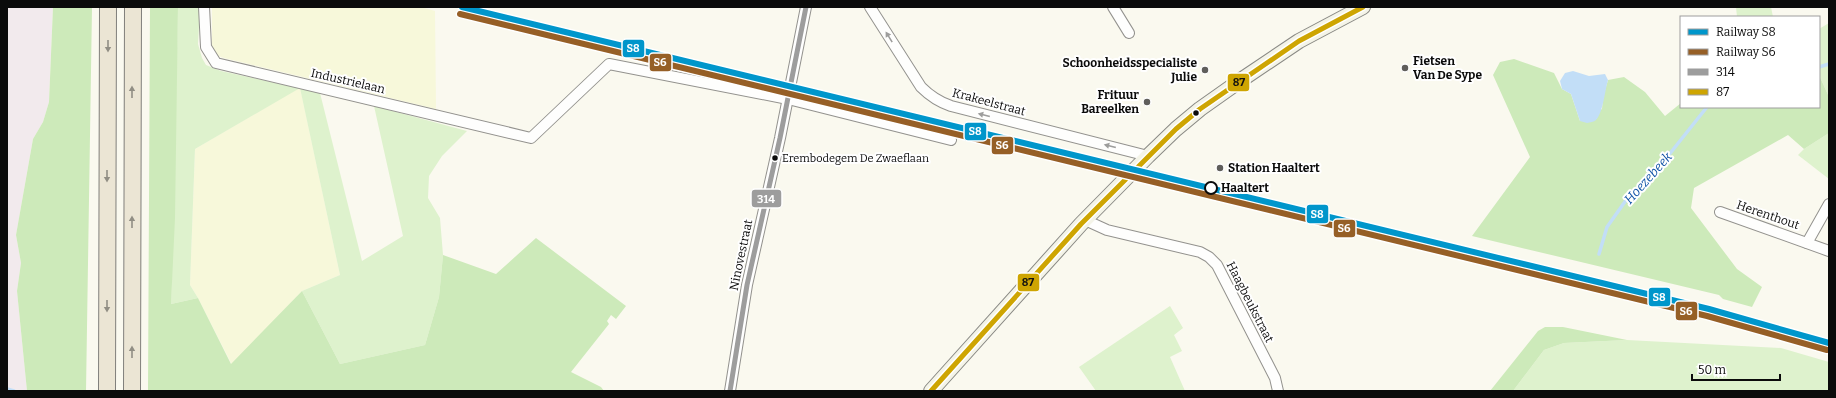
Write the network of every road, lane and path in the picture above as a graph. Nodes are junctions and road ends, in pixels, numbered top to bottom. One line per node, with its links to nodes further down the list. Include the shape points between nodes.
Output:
1 (108, 7): 17 (highway, one-way to 17)
2 (133, 7): 18 (highway, one-way to 2)
3 (204, 7): 9 (street, Industrielaan, via 206,47 216,63 531,138 609,64)
4 (806, 7): 9 (street, Ninovestraat)
5 (870, 7): 11 (street, Krakeelstraat, one-way to 5, via 941,102 921,87)
6 (1113, 7): 8 (street)
7 (1363, 7): 11 (main road, via 1299,41 1241,80 1190,117)
8 (1129, 33)
9 (788, 99): 10 (street); 19 (street, Ninovestraat, via 747,285)
10 (951, 140)
11 (1148, 156): 14 (main road)
12 (1829, 204): 15 (street, Herenthout)
13 (1720, 212): 15 (street, Herenthout)
14 (1085, 220): 20 (main road); 21 (street, Haagbeukstraat, via 1107,230 1200,252 1217,265 1275,378)
15 (1807, 242): 16 (street, Herenthout)
16 (1829, 251)
17 (107, 391)
18 (132, 391)
19 (730, 391)
20 (931, 391)
21 (1278, 391)

